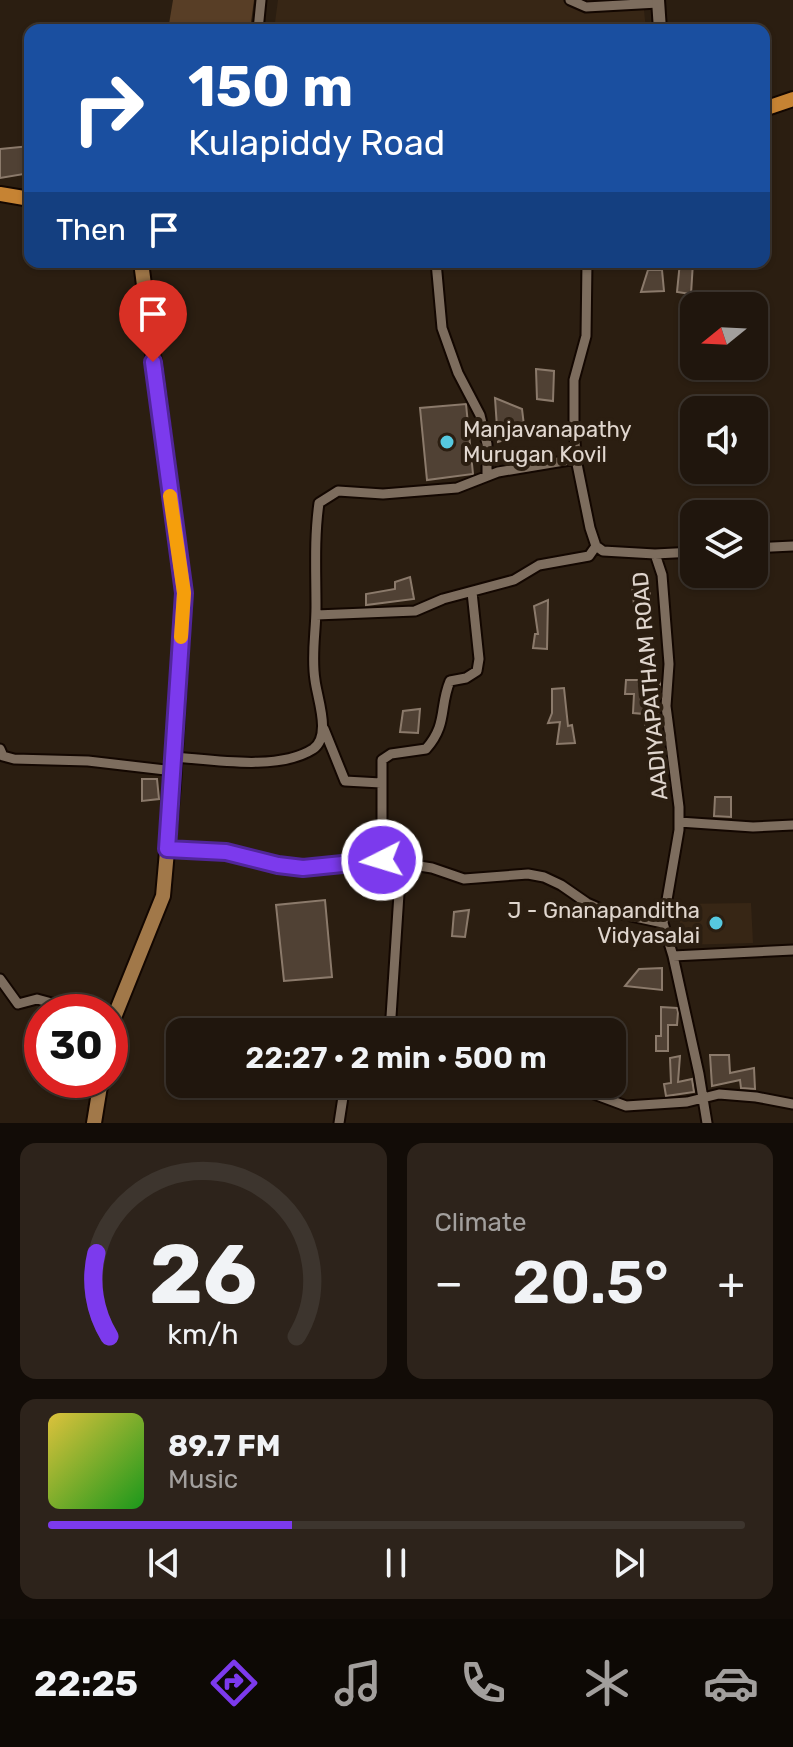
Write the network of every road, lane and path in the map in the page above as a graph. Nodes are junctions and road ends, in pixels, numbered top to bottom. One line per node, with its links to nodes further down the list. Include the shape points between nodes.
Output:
1 (261, 0): 4 (street)
2 (570, 0): 3 (street, via 586,7)
3 (658, 1): 5 (street)
4 (259, 24)
5 (660, 24)
6 (793, 99): 7 (main road)
7 (770, 107)
8 (0, 194): 9 (main road)
9 (24, 198)
10 (142, 268): 24 (main road, via 184,593)
11 (437, 268): 14 (street, via 442,328 480,415)
12 (587, 268): 13 (street, via 586,336 574,380)
13 (576, 459): 14 (street); 15 (street)
14 (487, 476): 21 (street, via 457,488 383,494 338,491 319,503)
15 (596, 546): 19 (street, AADIYAPATHAM ROAD, via 603,551); 20 (street, via 589,556 539,565 514,580)
16 (793, 546): 17 (street)
17 (768, 547)
18 (680, 553): 19 (street)
19 (655, 554): 26 (street, AADIYAPATHAM ROAD, via 662,575 669,664 666,706)
20 (472, 592): 21 (street, via 415,611); 25 (street, via 477,671 450,681 441,727 426,749 382,760)
21 (316, 615): 22 (street, via 312,659)
22 (322, 725): 24 (street, via 314,748 263,763); 25 (street, via 345,781)
23 (0, 749): 24 (street, via 14,759)
24 (174, 764): 28 (main road)
25 (381, 783): 29 (street)
26 (679, 822): 27 (street); 31 (street, AADIYAPATHAM ROAD)
27 (793, 825)
28 (167, 849): 29 (street, via 226,852 303,868); 35 (main road, via 163,896)
29 (382, 860): 30 (street)
30 (401, 863): 31 (street, via 464,879 544,877 595,907); 37 (street)
31 (663, 923): 33 (street)
32 (793, 950): 33 (street)
33 (673, 956): 41 (street)
34 (0, 979): 36 (street, via 18,1004)
35 (123, 994)
36 (24, 1002)
37 (391, 1018)
38 (98, 1098): 43 (main road)
39 (343, 1098): 44 (street)
40 (605, 1098): 41 (street, via 626,1106)
41 (705, 1099): 42 (street, via 719,1094); 45 (street)
42 (793, 1104)
43 (94, 1123)
44 (339, 1123)
45 (707, 1123)

